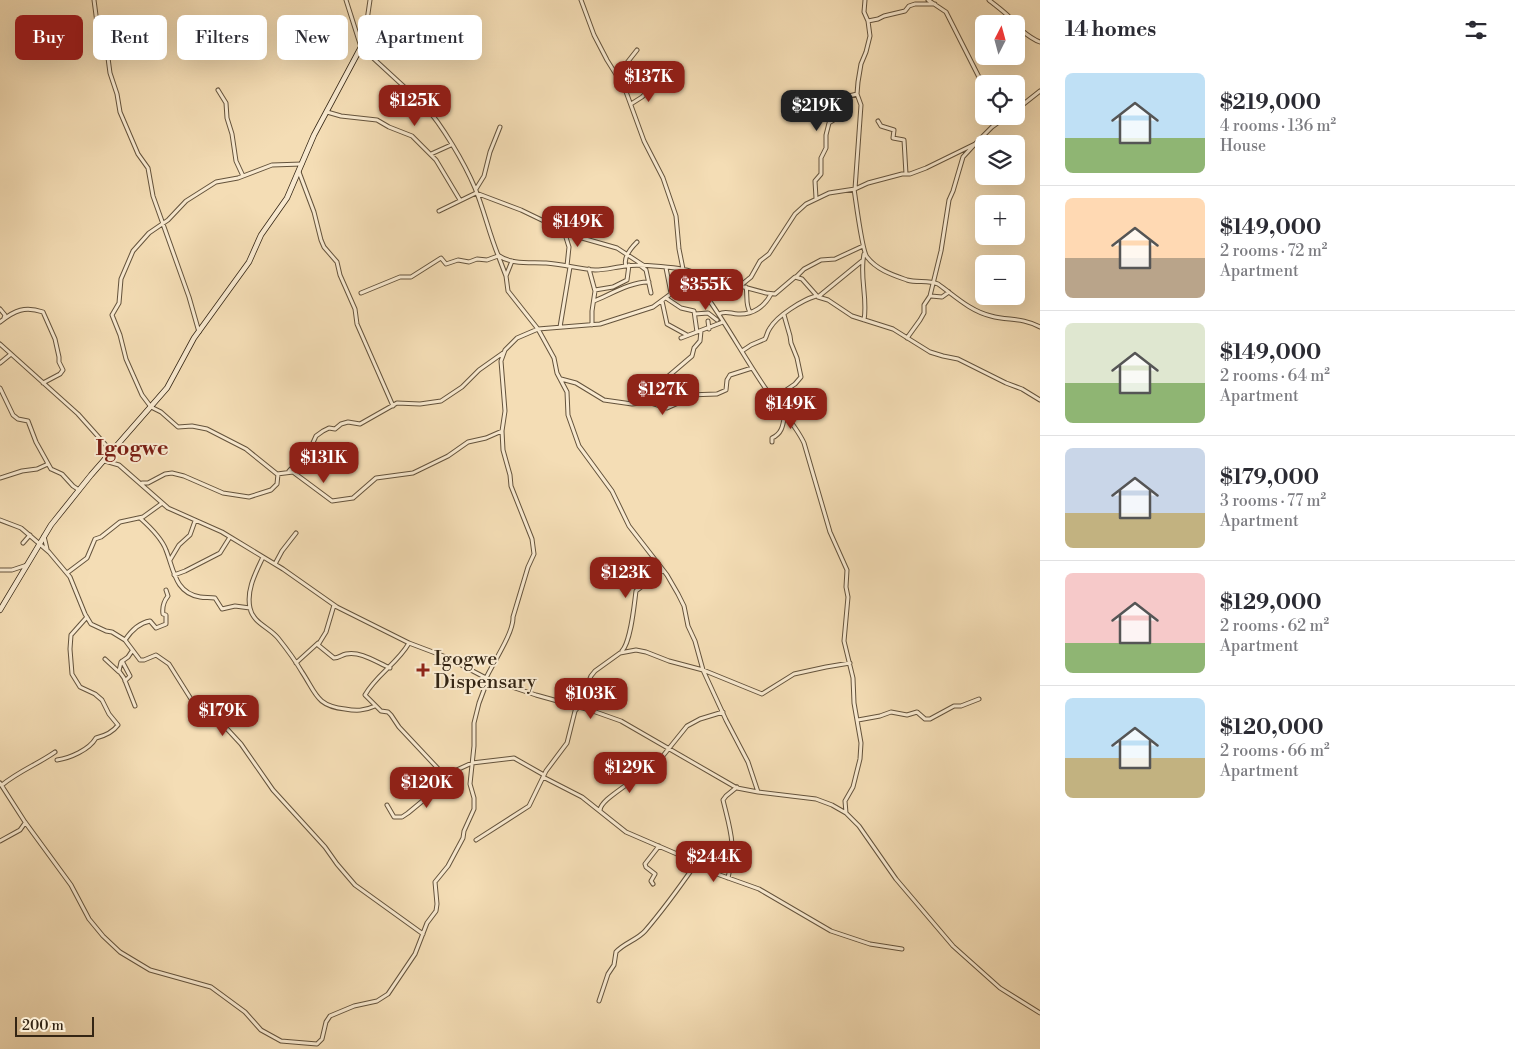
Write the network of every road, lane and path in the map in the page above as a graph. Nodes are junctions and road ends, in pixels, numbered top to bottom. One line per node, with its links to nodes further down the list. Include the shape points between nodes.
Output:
1 (94, 0): 44 (street, via 99,38 108,58 120,112 138,154 148,168)
2 (346, 0): 13 (street)
3 (370, 0): 9 (street)
4 (581, 0): 18 (street, via 594,35)
5 (864, 0): 11 (street)
6 (928, 0): 8 (street)
7 (989, 0): 10 (street)
8 (935, 4): 11 (street, via 915,4 905,11); 19 (street, via 946,12)
9 (368, 15)
10 (1006, 15)
11 (868, 21): 23 (street, via 869,41 861,64)
12 (1025, 31): 14 (street)
13 (358, 38)
14 (1040, 42)
15 (637, 50): 18 (street)
16 (358, 53): 26 (main road)
17 (375, 60): 32 (street, via 428,110)
18 (616, 72): 25 (street)
19 (978, 75)
20 (652, 87): 25 (street)
21 (218, 90): 38 (street, via 226,103 236,161)
22 (1040, 90): 24 (street)
23 (857, 94): 39 (street, via 861,105); 41 (street, via 848,96 846,113 829,123 826,148 820,158 821,174 816,181)
24 (1025, 102)
25 (631, 104): 57 (street, via 676,216)
26 (327, 112): 34 (street, via 378,120 412,136); 35 (main road)
27 (878, 121): 37 (street, via 894,130 893,138 904,140)
28 (994, 125): 30 (street)
29 (500, 127): 40 (street)
30 (984, 135)
31 (975, 144): 37 (street)
32 (451, 145): 34 (street); 40 (street)
33 (975, 145): 63 (street, via 963,157 949,200)
34 (431, 154): 42 (street)
35 (302, 164): 36 (main road); 38 (street, via 272,165)
36 (299, 171): 98 (main road, via 287,198 260,236 250,262); 115 (street, via 321,240 337,262 357,324)
37 (906, 174): 39 (street)
38 (243, 176): 44 (street, via 210,185 186,201)
39 (854, 189): 41 (street); 47 (street)
40 (476, 191): 42 (street); 45 (street); 50 (street)
41 (816, 198): 65 (street, via 797,211 769,254 760,260 751,277)
42 (460, 200): 43 (street)
43 (439, 211)
44 (163, 224): 98 (street); 116 (street, via 149,233 129,258 120,282 119,304 112,314 129,367)
45 (564, 231): 49 (street); 55 (street, via 569,247)
46 (636, 242): 49 (street)
47 (864, 246): 48 (street); 60 (street, via 835,259 822,260)
48 (864, 253): 52 (street); 61 (street, via 892,276)
49 (628, 254): 53 (street); 54 (street)
50 (498, 255): 51 (street); 59 (street); 70 (street, via 487,260 458,260 446,264 441,258 411,277 400,277)
51 (512, 261): 55 (street); 59 (street)
52 (863, 261): 74 (street); 87 (street)
53 (627, 264): 54 (street); 58 (street); 68 (street, via 626,280 613,287)
54 (642, 265): 56 (street); 62 (street)
55 (569, 266): 58 (street); 93 (street)
56 (666, 268): 57 (street); 72 (street)
57 (683, 269): 64 (street, via 693,273)
58 (589, 270): 68 (street)
59 (506, 276): 96 (street, via 508,291)
60 (795, 278): 73 (street, via 779,292); 74 (street, via 806,282)
61 (926, 281): 63 (street); 67 (street)
62 (649, 282): 71 (street); 78 (street, via 629,286)
63 (933, 282): 67 (street); 69 (street)
64 (702, 284): 72 (street); 77 (street)
65 (740, 286): 66 (street); 77 (street)
66 (746, 287): 73 (street); 81 (street, via 746,305)
67 (932, 289): 75 (street)
68 (595, 290): 78 (street)
69 (950, 292): 75 (street, via 943,297); 94 (street, via 985,314 1022,319)
70 (361, 293)
71 (651, 293)
72 (671, 293): 76 (street)
73 (771, 294): 81 (street, via 763,307)
74 (817, 296): 84 (street, via 804,300); 87 (street)
75 (930, 296): 102 (street, via 924,305 924,313)
76 (665, 298): 79 (street); 82 (street, via 681,308 694,310)
77 (709, 300): 83 (street)
78 (594, 301): 91 (street)
79 (662, 301): 91 (street); 100 (street, via 667,324)
80 (0, 309): 85 (street)
81 (750, 312): 83 (street)
82 (695, 314): 86 (street, via 708,313); 99 (street)
83 (719, 314): 86 (street); 90 (street)
84 (784, 315): 104 (street, via 770,328 766,339); 112 (street, via 801,377)
85 (4, 318): 89 (street); 110 (street, via 24,309 43,312 55,339 62,370)
86 (717, 320): 92 (street)
87 (864, 320): 102 (street)
88 (708, 321): 95 (street)
89 (0, 322)
90 (723, 322): 92 (street); 104 (street)
91 (592, 325): 93 (street)
92 (716, 325): 95 (street)
93 (560, 327): 96 (street)
94 (1040, 327)
95 (709, 328): 97 (street)
96 (538, 329): 105 (street, via 513,341); 109 (street)
97 (701, 331): 99 (street); 114 (street, via 692,356 654,388)
98 (199, 332): 116 (main road, via 172,382)
99 (697, 332): 100 (street)
100 (687, 335): 101 (street)
101 (680, 338)
102 (907, 338): 113 (street, via 930,352 958,359)
103 (0, 344): 106 (street)
104 (742, 351): 108 (street)
105 (504, 352): 115 (street, via 441,402 400,402); 118 (street, via 501,361 505,411)
106 (11, 354): 107 (street); 110 (street)
107 (0, 363)
108 (752, 368): 112 (street); 114 (street, via 730,375 726,390 719,394 688,395 668,408)
109 (561, 379): 114 (street, via 576,383 604,400 632,404); 144 (street, via 567,392 568,415 579,446 612,491 629,526)
110 (43, 383): 120 (street, via 78,414)
111 (0, 388): 122 (street, via 13,416 28,421)
112 (774, 399): 117 (street)
113 (1040, 400)
114 (648, 402)
115 (393, 406): 123 (street, via 358,425 348,422 323,431)
116 (151, 407): 120 (main road); 124 (street, via 178,427 207,429 235,443)
117 (785, 412): 119 (street, via 783,426); 160 (street, via 804,443 830,532 846,566 848,597 844,641)
118 (502, 431): 123 (street, via 468,442 413,473 376,478 350,499 330,501 296,473); 164 (street, via 511,486 532,539 534,554 514,622)
119 (772, 442)
120 (112, 452): 121 (main road)
121 (105, 461): 126 (street, via 119,465); 127 (main road)
122 (48, 464): 125 (street); 127 (street)
123 (289, 471): 124 (street)
124 (278, 474): 126 (street, via 271,490 248,497 223,493 172,473)
125 (0, 478)
126 (141, 483): 128 (street)
127 (79, 490): 134 (main road)
128 (162, 504): 129 (street); 131 (street)
129 (140, 518): 140 (street, via 156,533); 145 (street, via 120,522 95,539 87,558)
130 (0, 520): 133 (street, via 19,526)
131 (195, 521): 135 (street); 140 (street, via 190,535 179,544)
132 (296, 533): 142 (street)
133 (30, 535): 136 (street); 137 (street)
134 (44, 535): 137 (main road); 138 (street)
135 (230, 537): 139 (street); 146 (street, via 220,553)
136 (23, 542)
137 (40, 544): 138 (street); 141 (main road)
138 (47, 550): 145 (street)
139 (263, 557): 142 (street); 149 (street, via 253,580)
140 (170, 560): 146 (street)
141 (28, 564): 143 (street, via 12,570); 150 (main road)
142 (275, 564): 148 (street)
143 (0, 570)
144 (663, 570): 156 (street, via 636,592 627,641); 162 (street, via 681,600)
145 (67, 572): 151 (street)
146 (174, 575): 149 (street, via 183,590 198,597 215,598 221,609 235,606)
147 (166, 590): 152 (street, via 168,596 162,611 166,615 166,624 156,628 150,621 145,622 132,629)
148 (334, 605): 153 (street, via 326,632); 154 (street)
149 (250, 608): 159 (street, via 255,620 270,629)
150 (0, 610)
151 (87, 618): 152 (street, via 92,625); 174 (street, via 71,634 72,674 80,687 102,700 118,725 96,738 84,750)
152 (125, 640): 155 (street)
153 (318, 643): 159 (street); 161 (street, via 334,658 353,654 368,657)
154 (409, 643): 161 (street); 164 (street, via 437,653)
155 (132, 650): 158 (street, via 130,656); 191 (street, via 141,660 156,654 168,663 191,700 199,702 236,737 273,790 356,886)
156 (620, 653): 162 (street, via 640,650); 169 (street, via 593,673)
157 (105, 659): 163 (street)
158 (122, 661): 163 (street); 165 (street, via 130,676)
159 (296, 663): 168 (street, via 316,697 325,704 359,711)
160 (850, 663): 162 (street, via 794,674 762,694); 171 (street)
161 (390, 668): 168 (street, via 365,695)
162 (703, 670): 170 (street)
163 (119, 672): 165 (street)
164 (487, 679): 169 (street); 175 (street, via 475,717)
165 (125, 681): 167 (street)
166 (979, 699): 171 (street, via 954,706 930,719 917,712 907,715 891,712)
167 (135, 706)
168 (375, 706): 176 (street, via 381,712 390,713)
169 (579, 706): 172 (street, via 621,721); 177 (street, via 567,743)
170 (723, 712): 172 (street, via 691,723); 180 (street, via 748,762)
171 (858, 720): 183 (street, via 861,750 853,787 845,801)
172 (669, 750): 179 (street); 182 (street, via 653,773 639,774 613,794)
173 (55, 752): 178 (street)
174 (57, 760)
175 (472, 763): 176 (street); 177 (street, via 514,758); 191 (street, via 470,784 474,809 463,838 435,882 437,908)
176 (445, 776): 181 (street, via 431,794 404,816 394,817)
177 (544, 776): 182 (street); 185 (street, via 529,806)
178 (1, 784): 184 (street)
179 (737, 787): 180 (street); 189 (street, via 723,800 734,848)
180 (758, 792): 183 (street, via 816,799)
181 (387, 805)
182 (600, 811): 187 (street, via 626,832)
183 (846, 813): 194 (street, via 953,946 1000,988)
184 (25, 822): 186 (street, via 20,830); 191 (street, via 72,885 89,919 120,952 150,970 211,987 245,1012 261,1030 283,1042 319,1043 330,1016 384,997 415,954)
185 (476, 840)
186 (0, 841)
187 (659, 846): 188 (street); 190 (street, via 646,864 654,874 650,881)
188 (695, 865): 189 (street); 193 (street, via 646,930 616,952)
189 (728, 878): 192 (street, via 759,889 830,931 870,944)
190 (653, 884)
191 (423, 934)
192 (902, 949)
193 (599, 1001)
194 (1040, 1013)

